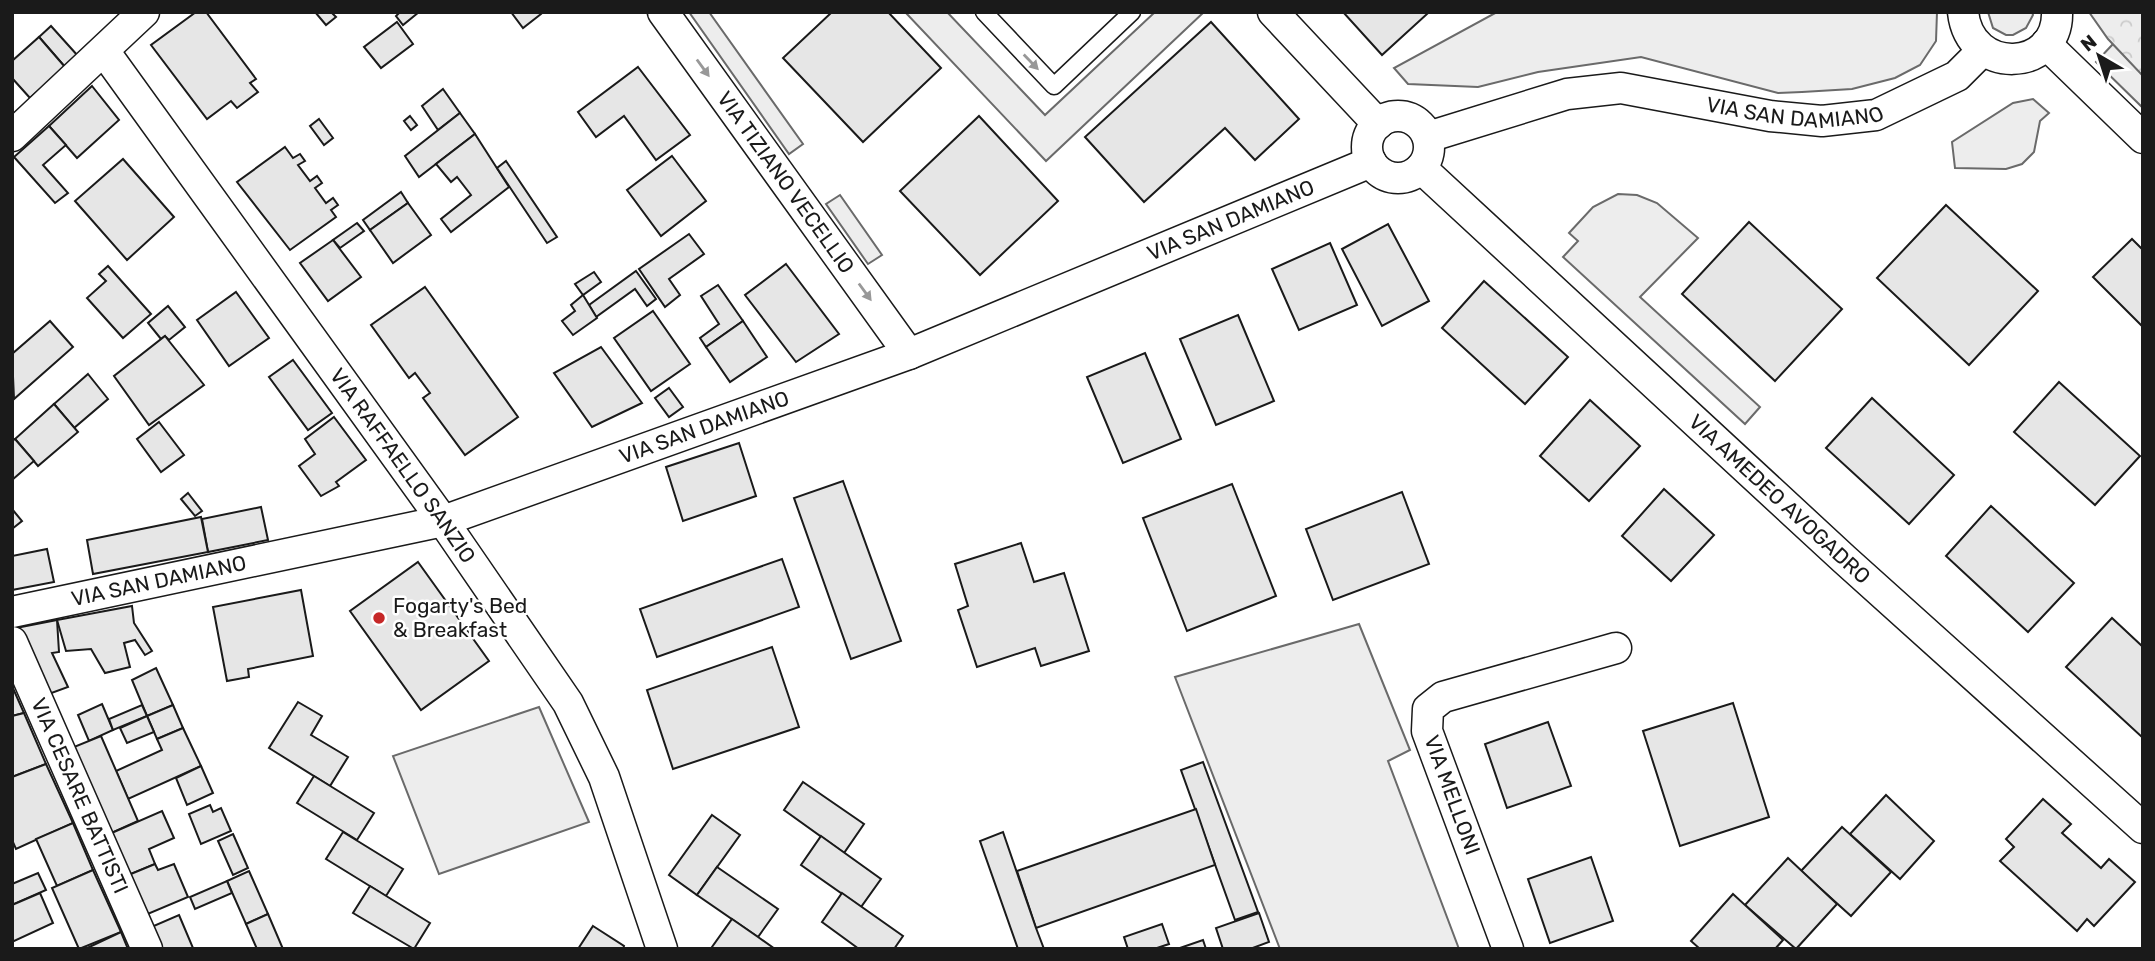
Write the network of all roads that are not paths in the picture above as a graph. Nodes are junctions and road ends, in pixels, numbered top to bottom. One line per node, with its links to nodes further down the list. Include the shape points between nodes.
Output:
1 (145, 12): 9 (street)
2 (663, 12): 17 (street, VIA TIZIANO VECELLIO, one-way to 17)
3 (984, 12): 4 (lane, one-way to 4, via 1054,86)
4 (1132, 12)
5 (1273, 12): 11 (street)
6 (1963, 12): 10 (street, via 1971,40)
7 (2057, 12): 8 (street, via 2054,32)
8 (2046, 44): 10 (street, via 2035,53 2009,60); 14 (street)
9 (104, 51): 12 (street); 18 (street, VIA RAFFAELLO SANZIO)
10 (1982, 51): 13 (street, VIA SAN DAMIANO, via 1957,76 1876,115 1822,121 1770,116 1621,88 1567,94)
11 (1378, 124): 13 (street, via 1401,116 1422,126); 15 (street, via 1368,145)
12 (12, 136)
13 (1428, 137): 16 (street, via 1429,152)
14 (2143, 138)
15 (1371, 162): 16 (street, via 1395,177); 17 (street, VIA SAN DAMIANO)
16 (1421, 168): 22 (street, VIA AMEDEO AVOGADRO)
17 (909, 354): 18 (street, VIA SAN DAMIANO)
18 (443, 521): 19 (street, VIA SAN DAMIANO); 24 (street, VIA RAFFAELLO SANZIO, via 580,726 604,777)
19 (12, 611)
20 (12, 642): 23 (street, VIA CESARE BATTISTI)
21 (1616, 648): 25 (street, VIA MELLONI, via 1443,697 1427,709 1427,732)
22 (2143, 828)
23 (147, 949)
24 (662, 949)
25 (1508, 949)

